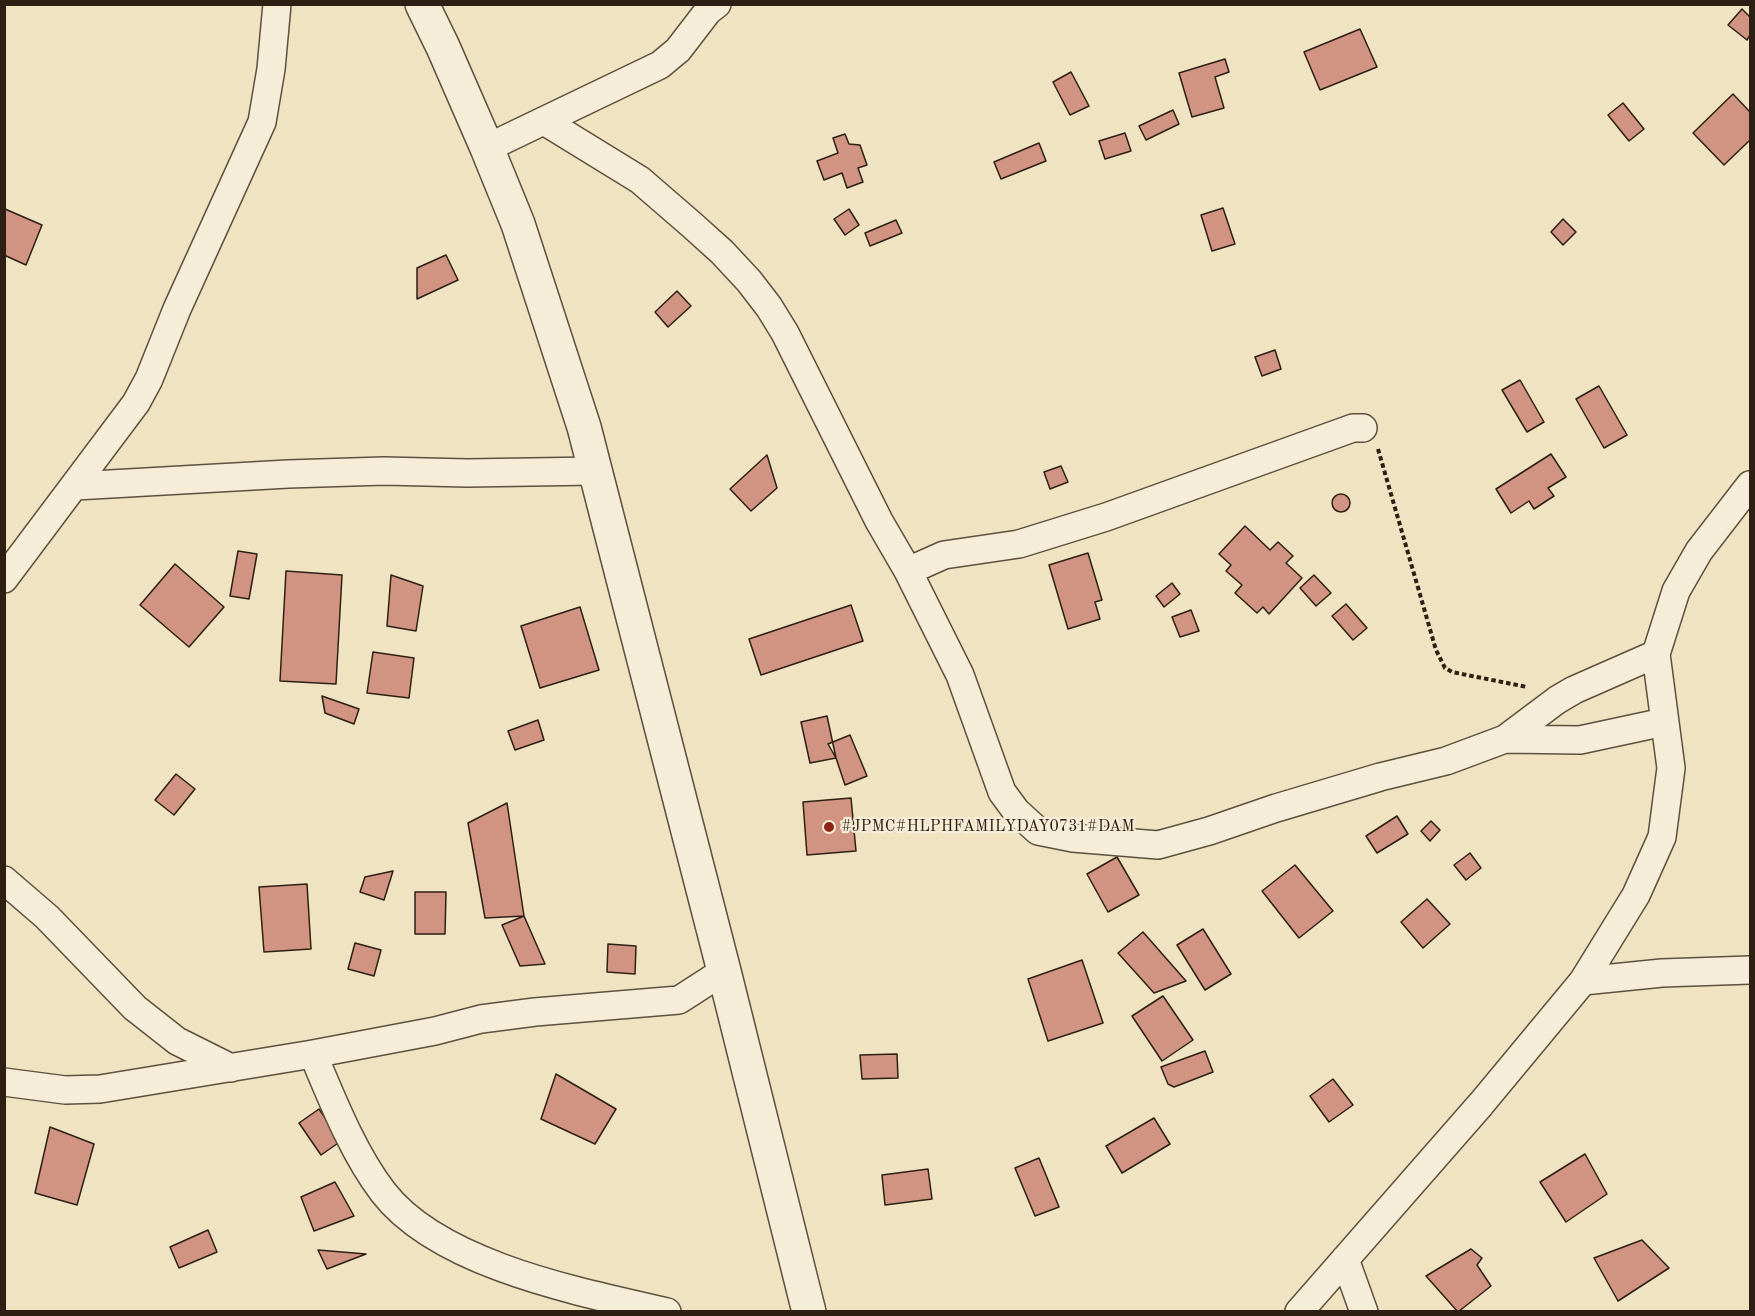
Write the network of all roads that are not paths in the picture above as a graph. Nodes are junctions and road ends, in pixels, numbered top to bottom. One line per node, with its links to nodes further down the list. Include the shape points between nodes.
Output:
1 (277, 4): 9 (street, via 262,122 149,379)
2 (422, 4): 5 (street)
3 (717, 4): 4 (street, via 660,65)
4 (544, 121): 5 (street); 10 (street, via 640,180 749,281 785,333)
5 (488, 148): 7 (street, via 518,224)
6 (1363, 428): 10 (street, via 1353,428 1106,517 1019,544 944,555)
7 (595, 471): 9 (street, via 362,472); 17 (street)
8 (1750, 485): 12 (street, via 1699,551 1676,591)
9 (75, 486): 11 (street)
10 (908, 571): 14 (street, via 960,675 1002,792 1016,812 1038,831 1158,844 1446,761)
11 (4, 579)
12 (1656, 654): 13 (street); 14 (street, via 1557,700)
13 (1664, 722): 14 (street, via 1580,740); 18 (street, via 1671,768 1662,837 1636,895)
14 (1505, 739)
15 (4, 880): 20 (street, via 47,917 135,1008 177,1041)
16 (1750, 970): 18 (street)
17 (724, 972): 19 (street, via 679,1000 481,1019); 24 (street)
18 (1582, 981): 22 (street)
19 (313, 1054): 20 (street); 23 (street, via 344,1124 382,1192 397,1209 442,1242 512,1271)
20 (231, 1068): 21 (street, via 100,1089 65,1090)
21 (4, 1082)
22 (1345, 1259): 25 (street); 26 (street)
23 (667, 1311)
24 (809, 1311)
25 (1299, 1311)
26 (1364, 1311)

